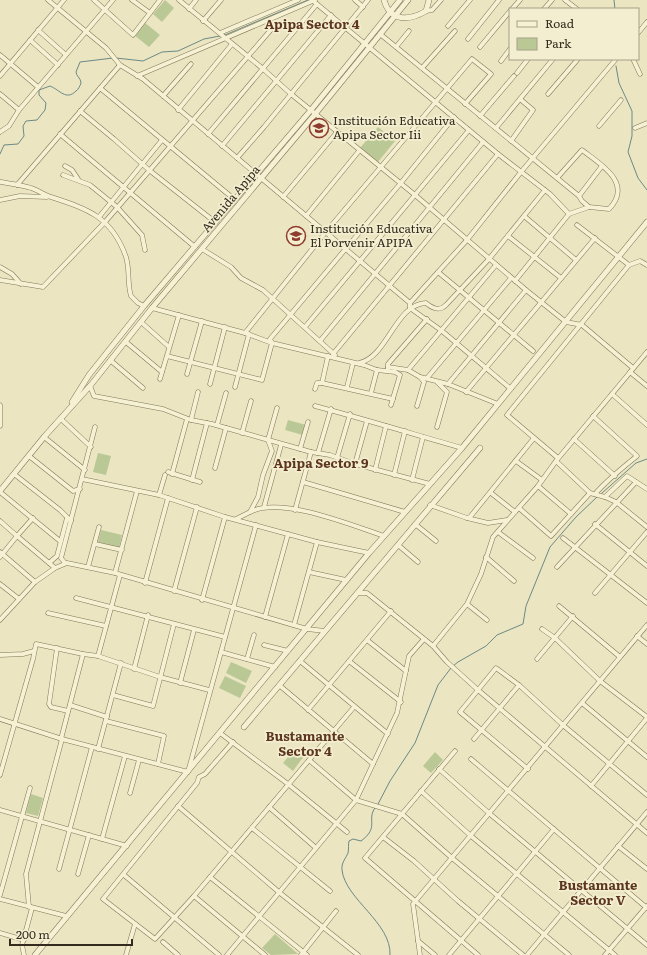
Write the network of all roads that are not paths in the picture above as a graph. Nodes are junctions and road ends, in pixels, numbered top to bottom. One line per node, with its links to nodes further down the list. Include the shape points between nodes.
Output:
1 (48, 0): 26 (street)
2 (64, 0): 26 (street)
3 (94, 0): 30 (street)
4 (113, 0): 30 (street)
5 (132, 0): 34 (street)
6 (160, 0): 34 (street)
7 (179, 0): 29 (street)
8 (196, 0): 29 (street)
9 (222, 0): 36 (street)
10 (298, 0): 46 (street)
11 (355, 0): 24 (street)
12 (368, 0): 24 (street)
13 (384, 0): 33 (street)
14 (400, 0): 33 (street, Avenida Apipa)
15 (408, 0): 33 (street, Avenida Apipa)
16 (429, 0): 31 (street)
17 (441, 0): 31 (street, via 432,10)
18 (470, 0): 39 (street)
19 (499, 0): 49 (street)
20 (520, 0): 27 (street)
21 (552, 0): 28 (street)
22 (565, 0): 25 (street)
23 (315, 1): 35 (street); 48 (street); 69 (street)
24 (363, 7): 40 (street)
25 (571, 7)
26 (57, 8): 41 (street); 44 (street)
27 (513, 8)
28 (545, 8)
29 (189, 9): 36 (street)
30 (104, 10): 34 (street, via 133,35); 44 (street)
31 (426, 11): 33 (street, via 412,19 403,19)
32 (509, 12): 54 (street)
33 (393, 13): 47 (street, Avenida Apipa); 52 (street, Avenida Apipa)
34 (150, 14)
35 (331, 15): 40 (street); 74 (street)
36 (203, 21): 46 (street)
37 (647, 22): 45 (street)
38 (275, 24): 58 (street)
39 (448, 26)
40 (345, 28): 52 (street); 79 (street)
41 (38, 30): 50 (street); 57 (street)
42 (409, 31): 53 (street)
43 (455, 31): 70 (street)
44 (85, 32): 57 (street); 68 (street)
45 (639, 32)
46 (220, 33): 48 (street)
47 (380, 34): 52 (street, Avenida Apipa); 53 (street)
48 (226, 39): 51 (street); 73 (street)
49 (468, 39)
50 (30, 40): 65 (street); 67 (street)
51 (232, 44): 58 (street); 87 (street)
52 (368, 45): 84 (street); 88 (street, Avenida Apipa); 90 (street, Avenida Apipa)
53 (396, 46): 70 (street)
54 (480, 47)
55 (509, 50): 64 (street)
56 (0, 55): 65 (street)
57 (66, 55): 67 (street)
58 (247, 56): 69 (street); 93 (street)
59 (527, 60): 91 (street)
60 (552, 60): 82 (street)
61 (577, 60): 80 (street)
62 (615, 60): 111 (street)
63 (633, 60): 71 (street)
64 (501, 61)
65 (10, 64): 72 (street); 75 (street)
66 (190, 64): 81 (street)
67 (58, 65): 75 (street)
68 (120, 65): 73 (street); 76 (street)
69 (262, 68): 74 (street); 102 (street)
70 (422, 68): 77 (street)
71 (640, 74)
72 (0, 76)
73 (137, 76): 81 (street)
74 (276, 82): 79 (street); 107 (street)
75 (38, 87): 86 (street)
76 (100, 88): 89 (street); 103 (street)
77 (446, 89): 84 (street); 85 (street); 85 (street, via 472,59 491,74)
78 (0, 94): 86 (street)
79 (291, 94): 88 (street); 110 (street)
80 (548, 94)
81 (163, 96): 87 (street)
82 (520, 99): 96 (street); 104 (street, via 533,110)
83 (621, 100): 95 (street)
84 (436, 102): 92 (street); 115 (street)
85 (465, 104): 91 (street)
86 (18, 110): 98 (street, via 9,126)
87 (178, 110): 93 (street)
88 (311, 110): 90 (street); 118 (street, Avenida Apipa)
89 (80, 111): 101 (street); 112 (street)
90 (316, 113): 100 (street); 122 (street, Avenida Apipa)
91 (480, 116): 96 (street)
92 (454, 117): 99 (street); 124 (street)
93 (192, 122): 102 (street); 106 (street)
94 (647, 123): 97 (street)
95 (599, 126)
96 (496, 128): 104 (street)
97 (635, 128)
98 (1, 130)
99 (469, 130): 105 (street); 129 (street)
100 (337, 132): 108 (street); 132 (street)
101 (60, 134): 125 (street); 126 (street)
102 (208, 134): 107 (street)
103 (162, 140): 106 (street); 112 (street)
104 (511, 141): 111 (street)
105 (483, 142): 109 (street); 138 (street)
106 (169, 146): 116 (street); 133 (street)
107 (222, 146): 110 (street)
108 (359, 151): 115 (street); 140 (street)
109 (498, 154): 117 (street); 143 (street)
110 (237, 158): 118 (street)
111 (533, 158): 117 (street); 120 (street)
112 (142, 164): 116 (street); 126 (street)
113 (65, 166): 121 (street, via 72,170)
114 (602, 166): 120 (street, via 582,150); 130 (street); 137 (street, via 618,186 618,194 609,209)
115 (380, 168): 124 (street); 148 (street)
116 (149, 170): 128 (street); 145 (street)
117 (521, 172): 127 (street); 152 (street)
118 (256, 174): 122 (street); 133 (street, Avenida Apipa)
119 (63, 175): 121 (street)
120 (557, 178): 130 (street)
121 (78, 179): 135 (street, via 93,186)
122 (262, 179): 132 (street); 154 (street, Avenida Apipa)
123 (1, 182): 125 (street)
124 (400, 184): 129 (street); 155 (street)
125 (17, 185): 131 (street, via 32,188)
126 (123, 189): 128 (street); 135 (street)
127 (545, 190): 139 (street); 141 (street)
128 (128, 193): 136 (street); 153 (street)
129 (415, 195): 138 (street); 161 (street)
130 (579, 196): 137 (street)
131 (50, 197): 134 (street, via 20,196); 142 (street, via 80,206)
132 (283, 197): 140 (street)
133 (234, 199): 145 (street, Avenida Apipa)
134 (0, 200)
135 (111, 202): 136 (street); 142 (street)
136 (117, 207): 144 (street); 156 (street, via 142,235)
137 (589, 207): 139 (street)
138 (430, 208): 143 (street); 167 (street)
139 (569, 214): 150 (street)
140 (306, 216): 148 (street)
141 (524, 216): 149 (street); 150 (street)
142 (99, 217): 144 (street)
143 (445, 220): 152 (street); 173 (street)
144 (105, 222): 172 (street, via 43,287); 180 (street, via 118,239 127,259 131,296)
145 (215, 222): 153 (street, Avenida Apipa)
146 (647, 222): 157 (street)
147 (578, 225): 151 (street)
148 (326, 233): 155 (street); 177 (street)
149 (508, 236): 158 (street); 159 (street)
150 (550, 238): 158 (street); 160 (street)
151 (595, 238): 157 (street); 160 (street)
152 (468, 240): 159 (street); 166 (street)
153 (195, 247): 180 (street, Avenida Apipa)
154 (202, 249): 177 (street, via 231,267 241,278 263,290); 181 (street, Avenida Apipa)
155 (345, 249): 161 (street); 184 (street)
156 (145, 250)
157 (618, 256): 163 (street); 188 (street)
158 (534, 257): 169 (street); 171 (street)
159 (489, 259): 162 (street); 174 (street)
160 (576, 260): 169 (street)
161 (360, 261): 167 (street); 192 (street)
162 (496, 265): 168 (street); 176 (street)
163 (629, 265): 164 (street, via 640,261); 190 (street)
164 (647, 265)
165 (0, 267): 172 (street)
166 (438, 272): 174 (street); 179 (street)
167 (374, 274): 173 (street); 196 (street)
168 (511, 278): 171 (street); 182 (street)
169 (561, 278): 178 (street)
170 (0, 280): 172 (street)
171 (515, 281): 175 (street)
172 (21, 284)
173 (389, 286): 179 (street); 203 (street)
174 (460, 289): 176 (street); 179 (street, via 443,308 430,307 426,303)
175 (526, 290): 178 (street); 189 (street)
176 (470, 297): 182 (street); 193 (street)
177 (272, 299): 184 (street); 194 (street)
178 (541, 302): 188 (street); 195 (street)
179 (410, 305): 185 (street); 210 (street, via 371,358)
180 (144, 306): 249 (street, Avenida Apipa, via 89,375)
181 (152, 308): 183 (street); 187 (street, Avenida Apipa)
182 (484, 310): 189 (street); 199 (street)
183 (179, 315): 186 (street); 200 (street)
184 (290, 316): 192 (street); 198 (street, via 270,339)
185 (427, 319): 193 (street); 214 (street, via 388,364)
186 (202, 321): 191 (street); 209 (street)
187 (141, 322): 197 (street, Avenida Apipa); 200 (street)
188 (566, 322): 190 (street); 234 (street)
189 (500, 323): 195 (street); 204 (street)
190 (582, 324): 213 (street); 268 (street, via 508,415)
191 (225, 327): 194 (street); 211 (street)
192 (305, 327): 196 (street)
193 (442, 330): 199 (street); 216 (street)
194 (247, 334): 198 (street); 220 (street)
195 (514, 336): 201 (street); 212 (street)
196 (320, 341): 203 (street)
197 (126, 342): 208 (street, Avenida Apipa); 217 (street)
198 (272, 343): 206 (street); 220 (street, via 262,380)
199 (457, 343): 204 (street); 222 (street)
200 (169, 347): 205 (street)
201 (533, 351)
202 (647, 352): 213 (street)
203 (333, 354): 207 (street)
204 (472, 355): 212 (street); 227 (street)
205 (167, 356): 209 (street); 217 (street)
206 (328, 356): 207 (street); 225 (street)
207 (338, 358): 210 (street)
208 (110, 360): 228 (street, Avenida Apipa); 232 (street)
209 (191, 362): 211 (street); 219 (street)
210 (354, 363): 215 (street); 231 (street)
211 (214, 368): 220 (street); 226 (street)
212 (487, 368): 234 (street); 236 (street)
213 (634, 368): 218 (street)
214 (388, 369): 215 (street); 216 (street); 240 (street, via 400,375)
215 (377, 370): 238 (street)
216 (408, 370): 221 (street)
217 (162, 372): 223 (street)
218 (630, 372): 229 (street); 239 (street)
219 (187, 374)
220 (238, 374): 230 (street)
221 (420, 377): 222 (street); 246 (street, via 424,382)
222 (427, 378): 224 (street)
223 (160, 379)
224 (437, 381): 227 (street); 262 (street, via 447,392)
225 (322, 383): 231 (street); 233 (street, via 317,383)
226 (210, 384)
227 (448, 384): 236 (street)
228 (90, 386): 249 (street, Avenida Apipa); 253 (street, via 94,396 163,408)
229 (647, 386)
230 (235, 387)
231 (347, 387): 238 (street)
232 (143, 388)
233 (316, 389)
234 (511, 389): 242 (street)
235 (198, 392): 253 (street)
236 (466, 392): 242 (street)
237 (226, 393): 257 (street)
238 (371, 393): 240 (street)
239 (612, 394): 251 (street); 258 (street)
240 (393, 399): 244 (street)
241 (251, 401): 265 (street)
242 (498, 404): 273 (street)
243 (0, 405): 259 (street)
244 (391, 405)
245 (315, 406): 248 (street)
246 (417, 406)
247 (277, 408): 270 (street)
248 (330, 409): 250 (street); 277 (street)
249 (68, 410): 252 (street, Avenida Apipa)
250 (350, 414): 254 (street); 279 (street)
251 (593, 416): 269 (street); 289 (street, via 637,456)
252 (61, 419): 266 (street, Avenida Apipa); 272 (street)
253 (189, 420): 256 (street); 287 (street)
254 (367, 421): 260 (street); 282 (street)
255 (308, 422): 275 (street)
256 (207, 423): 257 (street); 291 (street)
257 (217, 425): 263 (street)
258 (647, 425)
259 (0, 426)
260 (386, 426): 264 (street); 285 (street)
261 (95, 427): 272 (street)
262 (437, 427)
263 (226, 428): 265 (street); 283 (street)
264 (405, 431): 267 (street); 288 (street)
265 (242, 433): 270 (street)
266 (44, 437): 278 (street, Avenida Apipa); 284 (street)
267 (424, 437): 273 (street); 292 (street)
268 (534, 438): 280 (street); 281 (street)
269 (574, 439): 280 (street); 289 (street)
270 (268, 440): 271 (street); 314 (street, via 272,451 258,497)
271 (281, 445): 275 (street); 310 (street)
272 (90, 447): 284 (street)
273 (462, 448): 297 (street)
274 (480, 448): 309 (street)
275 (300, 449): 276 (street)
276 (311, 452): 277 (street); 295 (street)
277 (318, 453): 279 (street)
278 (29, 456): 286 (street, Avenida Apipa); 299 (street, via 73,491)
279 (337, 458): 282 (street)
280 (557, 460): 293 (street); 304 (street)
281 (516, 461): 293 (street); 303 (street)
282 (355, 464): 285 (street)
283 (215, 468)
284 (85, 470): 290 (street)
285 (374, 470): 288 (street)
286 (14, 474): 302 (street, Avenida Apipa); 322 (street)
287 (168, 474): 291 (street); 305 (street)
288 (394, 475): 292 (street)
289 (616, 476): 304 (street)
290 (82, 479): 299 (street); 301 (street)
291 (192, 480): 294 (street)
292 (412, 480): 297 (street)
293 (542, 480): 298 (street)
294 (200, 482)
295 (303, 482): 313 (street); 315 (street)
296 (636, 482): 300 (street); 306 (street, via 627,476); 308 (street)
297 (430, 484): 315 (street)
298 (538, 486): 312 (street); 317 (street)
299 (80, 489): 322 (street)
300 (647, 489)
301 (137, 491): 305 (street); 342 (street)
302 (0, 492): 319 (street)
303 (491, 493): 316 (street); 320 (street)
304 (592, 493): 306 (street); 317 (street)
305 (159, 495): 307 (street)
306 (605, 496): 308 (street)
307 (168, 498): 311 (street); 361 (street)
308 (616, 502): 326 (street); 329 (street)
309 (430, 505): 320 (street); 325 (street)
310 (264, 506): 313 (street); 314 (street)
311 (197, 507): 318 (street); 363 (street)
312 (519, 508): 316 (street); 317 (street, via 551,536)
313 (295, 510): 334 (street)
314 (250, 512): 321 (street)
315 (405, 512): 334 (street)
316 (515, 512): 323 (street)
317 (571, 514)
318 (225, 516): 321 (street); 368 (street)
319 (33, 518): 333 (street); 336 (street)
320 (467, 518): 323 (street, via 488,524)
321 (234, 519): 327 (street)
322 (69, 520): 336 (street); 350 (street, via 61,558)
323 (508, 520): 330 (street)
324 (0, 521): 333 (street)
325 (415, 524): 337 (street); 340 (street)
326 (596, 524): 341 (street); 343 (street)
327 (256, 525): 332 (street); 373 (street)
328 (100, 527): 339 (street)
329 (647, 527)
330 (498, 532): 346 (street, via 489,545); 347 (street)
331 (647, 532): 343 (street)
332 (288, 534): 338 (street); 380 (street)
333 (17, 536): 345 (street); 349 (street)
334 (384, 536): 344 (street)
335 (563, 538): 341 (street)
336 (60, 541): 349 (street, via 57,556)
337 (436, 541)
338 (317, 542): 344 (street); 355 (street)
339 (95, 544): 342 (street); 352 (street)
340 (398, 545): 348 (street); 365 (street)
341 (575, 546): 353 (street); 357 (street)
342 (122, 550): 356 (street)
343 (630, 552): 351 (street); 357 (street)
344 (369, 553): 358 (street)
345 (1, 555): 360 (street)
346 (486, 557): 359 (street); 370 (street)
347 (534, 558)
348 (418, 562)
349 (50, 563): 354 (street)
350 (65, 563): 352 (street); 354 (street)
351 (647, 566)
352 (88, 567): 356 (street)
353 (557, 567)
354 (55, 568): 360 (street)
355 (309, 572): 358 (street); 384 (street)
356 (118, 574): 361 (street); 372 (street)
357 (611, 575): 364 (street); 369 (street)
358 (346, 580): 388 (street)
359 (514, 581)
360 (35, 582): 367 (street)
361 (144, 582): 363 (street)
362 (0, 584): 367 (street)
363 (174, 590): 368 (street)
364 (595, 593)
365 (357, 594): 374 (street, via 367,593); 390 (street)
366 (76, 598): 372 (street)
367 (19, 599): 377 (street)
368 (202, 600): 373 (street)
369 (647, 603)
370 (467, 604): 382 (street); 399 (street)
371 (559, 606): 379 (street)
372 (111, 607): 378 (street); 386 (street)
373 (234, 609): 380 (street); 393 (street)
374 (391, 611): 395 (street); 396 (street)
375 (0, 612): 377 (street)
376 (48, 613): 386 (street)
377 (4, 615): 381 (street)
378 (148, 615): 383 (street); 414 (street)
379 (573, 616): 394 (street); 407 (street)
380 (265, 617): 384 (street)
381 (0, 620)
382 (487, 620)
383 (174, 624): 389 (street); 416 (street)
384 (294, 625): 388 (street)
385 (647, 625): 392 (street)
386 (106, 626): 406 (street)
387 (542, 628): 394 (street)
388 (307, 629): 390 (street); 402 (street)
389 (194, 630): 393 (street); 418 (street)
390 (325, 631): 410 (street)
391 (254, 635): 408 (street)
392 (638, 636): 397 (street); 407 (street)
393 (225, 637): 403 (street)
394 (555, 638): 409 (street); 417 (street)
395 (424, 639): 399 (street); 415 (street, via 409,656)
396 (367, 640): 411 (street); 415 (street)
397 (647, 644)
398 (264, 645): 402 (street)
399 (433, 646): 423 (street)
400 (57, 648): 401 (street, via 36,644); 404 (street); 431 (street, via 49,704 51,707)
401 (34, 651): 405 (street, via 14,656); 435 (street)
402 (288, 651): 413 (street)
403 (221, 652): 408 (street); 422 (street)
404 (83, 654): 406 (street); 427 (street)
405 (0, 655)
406 (98, 656): 412 (street)
407 (620, 657): 417 (street)
408 (247, 659): 413 (street)
409 (537, 659)
410 (300, 661): 419 (street); 420 (street)
411 (349, 661): 420 (street); 425 (street)
412 (121, 663): 414 (street); 424 (street)
413 (275, 667): 440 (street)
414 (134, 669): 416 (street)
415 (406, 671): 425 (street)
416 (160, 677): 418 (street); 424 (street, via 153,706)
417 (600, 681): 426 (street); 432 (street)
418 (180, 683): 422 (street)
419 (279, 685): 430 (street); 437 (street)
420 (329, 685): 428 (street); 430 (street)
421 (519, 686): 423 (street, via 496,668); 429 (street); 436 (street)
422 (209, 690): 462 (street)
423 (478, 690): 429 (street); 438 (street, via 460,712)
424 (113, 695): 434 (street)
425 (401, 702): 441 (street)
426 (582, 703): 436 (street); 445 (street)
427 (70, 706): 431 (street); 434 (street)
428 (354, 707): 439 (street); 441 (street)
429 (500, 709): 438 (street); 447 (street)
430 (308, 710): 439 (street)
431 (68, 711): 442 (street)
432 (647, 718): 445 (street)
433 (0, 719): 435 (street)
434 (107, 719): 448 (street); 457 (street, via 164,736)
435 (14, 723): 442 (street); 453 (street)
436 (564, 726): 447 (street); 459 (street)
437 (244, 727)
438 (482, 730): 443 (street); 461 (street)
439 (332, 732): 456 (street); 458 (street)
440 (220, 733): 444 (street); 462 (street)
441 (388, 734): 458 (street)
442 (61, 739): 446 (street); 479 (street)
443 (474, 739)
444 (233, 742): 464 (street); 472 (street, via 205,774 199,777)
445 (628, 742): 452 (street); 459 (street)
446 (92, 747): 448 (street); 484 (street)
447 (546, 747): 461 (street); 465 (street)
448 (98, 749): 450 (street)
449 (455, 751): 460 (street)
450 (124, 756): 455 (street); 490 (street)
451 (0, 757): 453 (street)
452 (647, 757)
453 (5, 758): 463 (street)
454 (471, 759): 468 (street)
455 (139, 760): 457 (street); 469 (street)
456 (309, 760): 464 (street); 471 (street)
457 (158, 764): 462 (street)
458 (373, 764): 471 (street)
459 (610, 765): 465 (street); 470 (street)
460 (440, 770): 467 (street); 477 (street)
461 (528, 770): 468 (street)
462 (188, 772): 491 (street)
463 (0, 775)
464 (288, 784): 473 (street); 480 (street)
465 (591, 786): 481 (street)
466 (30, 788): 478 (street)
467 (421, 791): 476 (street); 489 (street)
468 (509, 791): 477 (street); 483 (street)
469 (130, 793)
470 (647, 795)
471 (356, 800): 476 (street); 480 (street)
472 (178, 806): 494 (street); 502 (street)
473 (269, 808): 482 (street); 493 (street)
474 (0, 810): 478 (street)
475 (647, 812): 481 (street)
476 (402, 814): 488 (street); 496 (street)
477 (490, 814): 489 (street); 495 (street)
478 (22, 816): 479 (street); 509 (street)
479 (40, 821): 484 (street); 514 (street, via 26,874)
480 (338, 824): 485 (street); 493 (street)
481 (637, 825): 486 (street); 492 (street)
482 (252, 828): 494 (street); 497 (street)
483 (554, 829): 495 (street); 498 (street)
484 (69, 830): 487 (street); 499 (street)
485 (347, 832)
486 (647, 833)
487 (89, 835): 490 (street); 501 (street)
488 (383, 836): 505 (street); 513 (street, via 365,858)
489 (471, 836): 496 (street); 503 (street)
490 (102, 839): 491 (street)
491 (127, 846): 518 (street)
492 (618, 846): 498 (street); 500 (street)
493 (316, 848): 497 (street)
494 (231, 852): 504 (street); 508 (street)
495 (535, 852): 503 (street); 507 (street)
496 (452, 858): 505 (street); 511 (street)
497 (300, 868): 506 (street); 508 (street)
498 (601, 868): 507 (street); 515 (street)
499 (59, 869)
500 (647, 869)
501 (78, 874)
502 (124, 874): 519 (street); 522 (street, via 103,899)
503 (517, 874): 511 (street); 517 (street)
504 (210, 877): 510 (street); 520 (street)
505 (434, 879): 513 (street); 521 (street)
506 (330, 890)
507 (581, 890): 517 (street); 524 (street)
508 (280, 893): 520 (street); 523 (street)
509 (0, 896)
510 (194, 896): 519 (street); 527 (street)
511 (498, 897): 521 (street); 526 (street)
512 (0, 899): 514 (street)
513 (416, 901): 529 (street, via 413,904); 530 (street)
514 (31, 907): 518 (street); 528 (street)
515 (647, 907): 524 (street)
516 (336, 911): 523 (street)
517 (563, 913): 526 (street); 533 (street)
518 (66, 916): 536 (street)
519 (175, 917): 522 (street, via 155,939); 539 (street)
520 (259, 917): 527 (street); 534 (street)
521 (479, 919): 530 (street); 547 (street)
522 (135, 924): 537 (street)
523 (323, 927): 534 (street); 542 (street)
524 (628, 929): 532 (street); 533 (street)
525 (0, 933): 528 (street)
526 (544, 934): 548 (street); 549 (street)
527 (243, 937): 540 (street); 541 (street)
528 (24, 940): 535 (street)
529 (418, 941): 543 (street); 544 (street)
530 (461, 941): 545 (street); 546 (street)
531 (163, 942): 538 (street)
532 (647, 945)
533 (610, 950): 550 (street); 551 (street)
534 (304, 954)
535 (24, 955)
536 (35, 955)
537 (126, 955)
538 (178, 955)
539 (219, 955)
540 (227, 955)
541 (265, 955)
542 (358, 955)
543 (420, 955)
544 (435, 955)
545 (449, 955)
546 (478, 955)
547 (523, 955)
548 (527, 955)
549 (569, 955)
550 (605, 955)
551 (615, 955)

